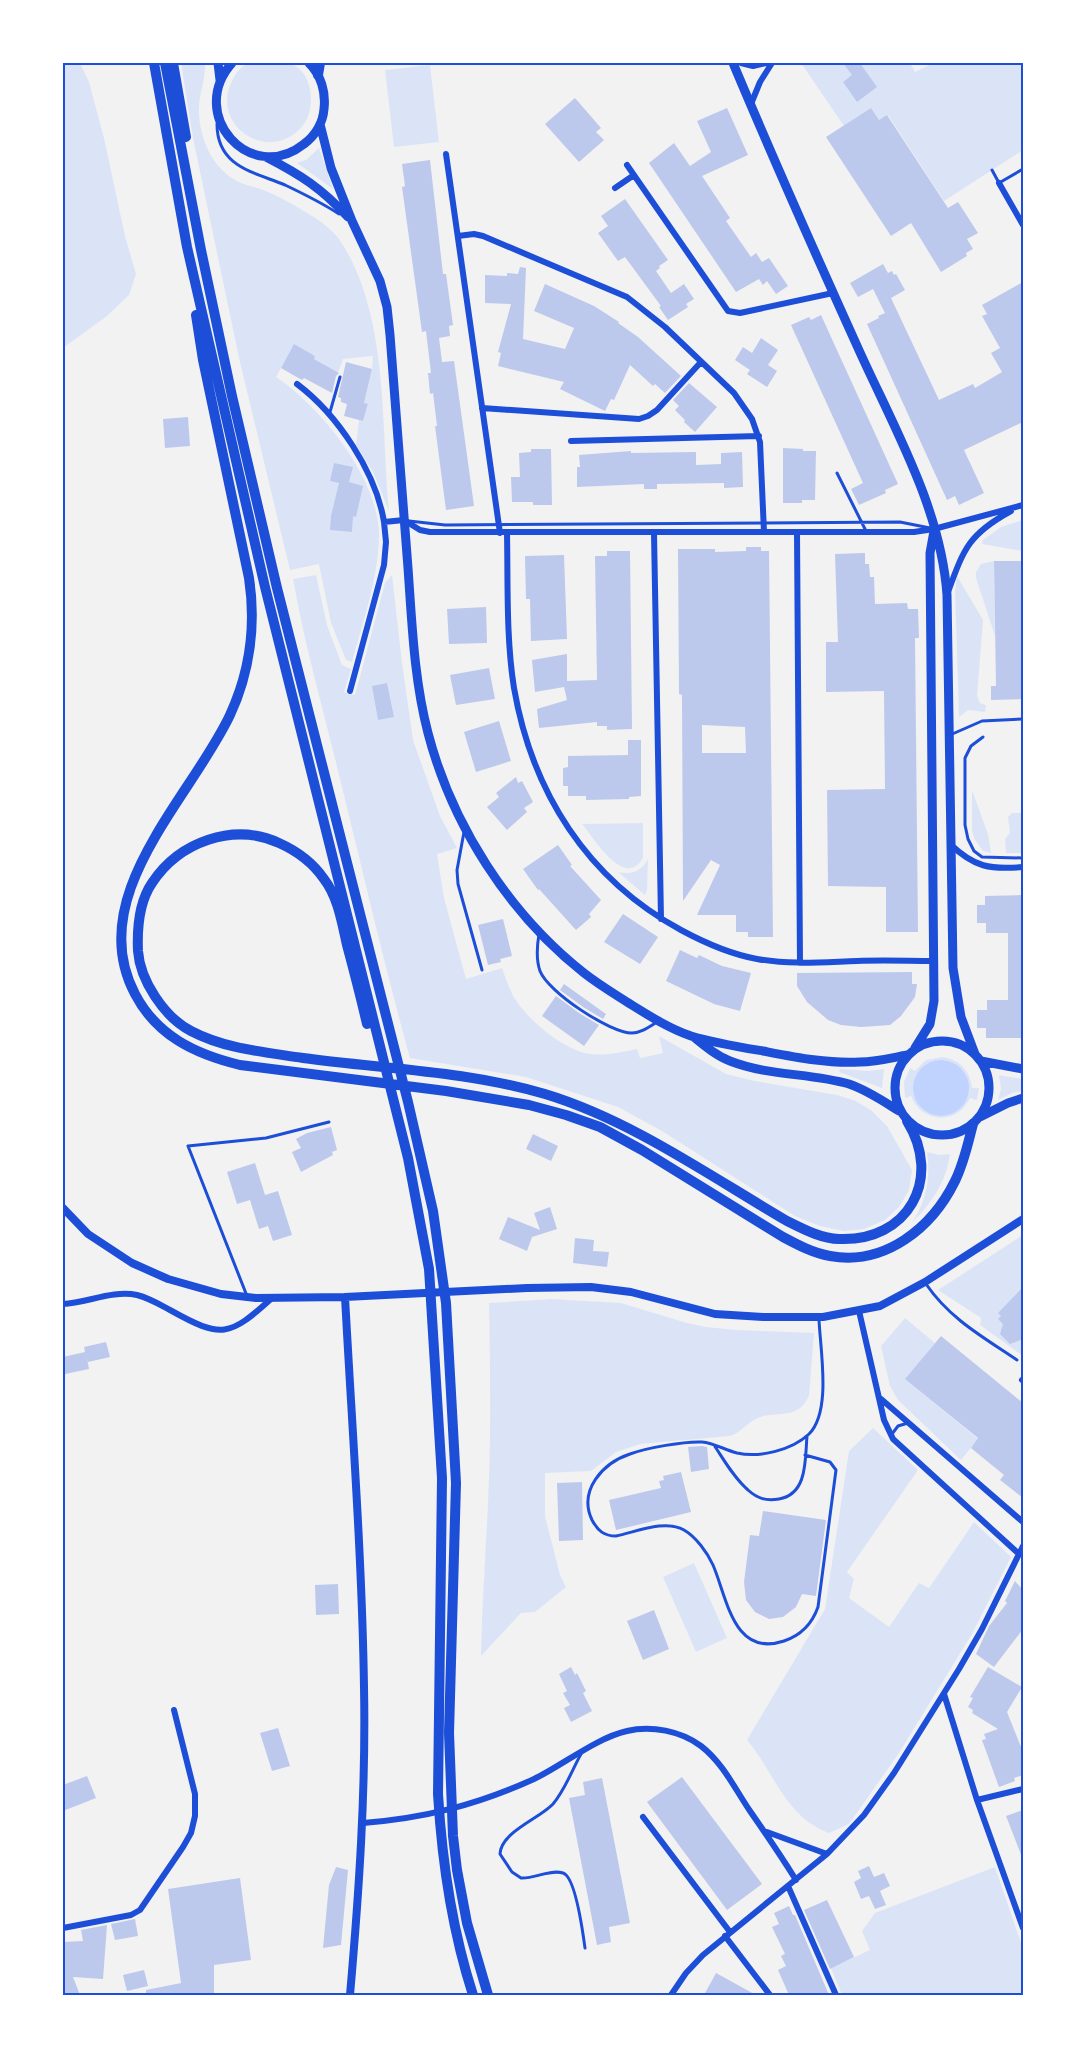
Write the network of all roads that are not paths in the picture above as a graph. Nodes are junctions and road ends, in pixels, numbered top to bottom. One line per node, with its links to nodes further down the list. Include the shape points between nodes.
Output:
1 (154, 63): 28 (highway)
2 (165, 63): 29 (highway)
3 (173, 63): 29 (highway)
4 (218, 63): 13 (main road)
5 (232, 63): 13 (main road)
6 (309, 63): 12 (main road)
7 (320, 63): 12 (highway)
8 (733, 63): 14 (main road)
9 (741, 63): 10 (street)
10 (766, 63)
11 (772, 63): 14 (street)
12 (318, 75): 16 (main road, via 325,99)
13 (220, 80): 15 (main road, via 215,98)
14 (750, 104): 30 (main road)
15 (217, 116): 18 (main road, via 235,144); 25 (lane, via 219,142 234,162)
16 (320, 124): 18 (main road, via 309,140 293,151); 25 (main road)
17 (446, 154): 27 (street)
18 (265, 156): 25 (main road, via 311,182)
19 (627, 165): 22 (street)
20 (1023, 169): 23 (lane)
21 (992, 170): 23 (lane)
22 (634, 175): 24 (street); 30 (street, via 728,311 740,313)
23 (999, 183): 26 (street)
24 (615, 189)
25 (352, 221): 40 (main road, via 387,307)
26 (1023, 225)
27 (458, 236): 31 (street, via 487,237 620,293); 34 (street)
28 (187, 247): 73 (highway, via 203,360 249,578 252,633 244,675 230,716 136,873 123,914 120,951 142,1008 161,1029 183,1044 240,1065 446,1091 529,1105 585,1121 642,1150 800,1246 831,1256 879,1254 922,1226 955,1181); 75 (highway, via 266,587)
29 (201, 250): 112 (highway, via 278,588 433,1211 446,1302 456,1483 449,1733 453,1822 467,1923)
30 (833, 293): 45 (main road, via 925,496)
31 (702, 362): 34 (street, via 645,417); 36 (street, via 742,402)
32 (340, 377): 35 (lane)
33 (297, 384): 35 (street)
34 (482, 408): 44 (street)
35 (329, 414): 41 (street, via 369,476)
36 (759, 436): 37 (street); 43 (street)
37 (571, 441)
38 (837, 473): 42 (lane)
39 (1022, 506): 45 (street); 51 (street, via 972,538)
40 (404, 520): 41 (street); 44 (lane, via 436,525); 49 (street, via 430,532); 56 (main road, via 424,717 438,765)
41 (384, 522): 52 (street, via 384,565)
42 (862, 522): 43 (lane); 45 (lane, via 900,522); 48 (lane)
43 (764, 523): 44 (lane); 46 (street)
44 (499, 525): 49 (street)
45 (934, 529): 48 (street); 51 (main road, via 943,559); 62 (main road, via 930,553)
46 (764, 532): 47 (street); 50 (street)
47 (797, 532): 48 (street); 63 (street)
48 (867, 532)
49 (503, 533): 50 (street); 60 (street, via 514,686 536,768 554,805 590,858 624,892)
50 (654, 533): 60 (street)
51 (947, 595): 54 (main road)
52 (350, 691)
53 (1023, 719): 54 (lane, via 984,720)
54 (948, 736): 57 (main road)
55 (983, 737): 58 (lane, via 964,758 968,839 982,857)
56 (465, 827): 61 (main road, via 504,889); 64 (lane, via 458,884)
57 (950, 843): 59 (street, via 981,866); 69 (main road, via 953,975 962,1023)
58 (1023, 858)
59 (1023, 867)
60 (661, 919): 63 (street, via 703,942 738,955)
61 (539, 932): 65 (main road, via 585,974); 65 (lane, via 540,971 558,993 618,1031 638,1033)
62 (934, 961): 63 (street); 67 (main road, via 933,1010)
63 (800, 963)
64 (482, 970)
65 (659, 1021): 66 (main road)
66 (693, 1036): 68 (main road, via 821,1060 859,1063); 72 (main road, via 730,1061 849,1084)
67 (915, 1048): 68 (main road); 69 (main road, via 946,1041 967,1047)
68 (907, 1055): 72 (main road, via 895,1078 894,1096)
69 (978, 1058): 70 (main road); 73 (main road, via 989,1089 984,1109)
70 (1023, 1069)
71 (1023, 1098): 73 (main road)
72 (904, 1117): 73 (main road, via 915,1128 934,1135 955,1134); 75 (highway, via 915,1134 921,1166 910,1209 898,1222 869,1237 836,1239 787,1221 608,1117 545,1094 446,1074 337,1062 264,1052 209,1039 172,1016 145,977 139,957 140,916 146,892 174,858 214,838 253,835 291,849 325,880 340,918 384,1088)
73 (975, 1121)
74 (329, 1122): 80 (lane, via 266,1138 188,1146)
75 (408, 1158): 111 (highway, via 429,1269 442,1478 440,1827 449,1899)
76 (63, 1208): 80 (street, via 88,1234 132,1263 203,1290)
77 (1023, 1219): 78 (street)
78 (925, 1282): 83 (street, via 894,1300); 85 (lane, via 950,1314)
79 (345, 1297): 81 (street); 84 (street, via 591,1287 631,1292 715,1314); 101 (street, via 361,1580)
80 (248, 1298): 81 (street)
81 (272, 1298): 82 (street, via 245,1321 227,1329 200,1326 134,1294)
82 (63, 1304)
83 (859, 1311): 84 (street); 86 (street)
84 (819, 1317): 88 (lane, via 823,1391 818,1420)
85 (1017, 1360)
86 (880, 1399): 87 (street); 89 (street)
87 (909, 1423): 89 (lane, via 898,1426); 92 (street)
88 (807, 1436): 90 (lane, via 798,1443 767,1452 738,1453); 91 (lane)
89 (892, 1437): 94 (street)
90 (713, 1445): 91 (lane, via 740,1482 762,1499 784,1498 794,1493 803,1477); 91 (lane, via 702,1442 670,1446 618,1459 592,1483 588,1509 596,1526 608,1536 667,1525 684,1530 712,1562 733,1622 751,1639 768,1644 786,1641 804,1631 818,1607 836,1470 830,1462)
91 (805, 1455)
92 (1023, 1522)
93 (1023, 1546): 94 (street)
94 (1019, 1554): 95 (street)
95 (944, 1694): 99 (street); 103 (street, via 879,1794 857,1824)
96 (174, 1710): 106 (street, via 196,1802 194,1824 187,1840 136,1912)
97 (581, 1753): 101 (street, via 525,1782 459,1807 424,1816); 102 (street, via 616,1734 635,1729 654,1729 686,1738 717,1762); 109 (lane, via 554,1802 510,1836 501,1846 500,1854 520,1878 556,1873 568,1876)
98 (1023, 1789): 99 (street)
99 (977, 1800): 107 (street)
100 (643, 1817): 108 (street)
101 (363, 1823): 110 (street)
102 (766, 1832): 103 (street); 104 (street)
103 (827, 1854): 104 (street)
104 (796, 1880): 105 (street)
105 (788, 1886): 108 (street); 115 (street)
106 (63, 1928)
107 (1023, 1928)
108 (728, 1934): 113 (street, via 691,1967); 114 (street)
109 (585, 1948)
110 (350, 1995)
111 (473, 1995)
112 (488, 1995)
113 (671, 1995)
114 (770, 1995)
115 (836, 1995)

